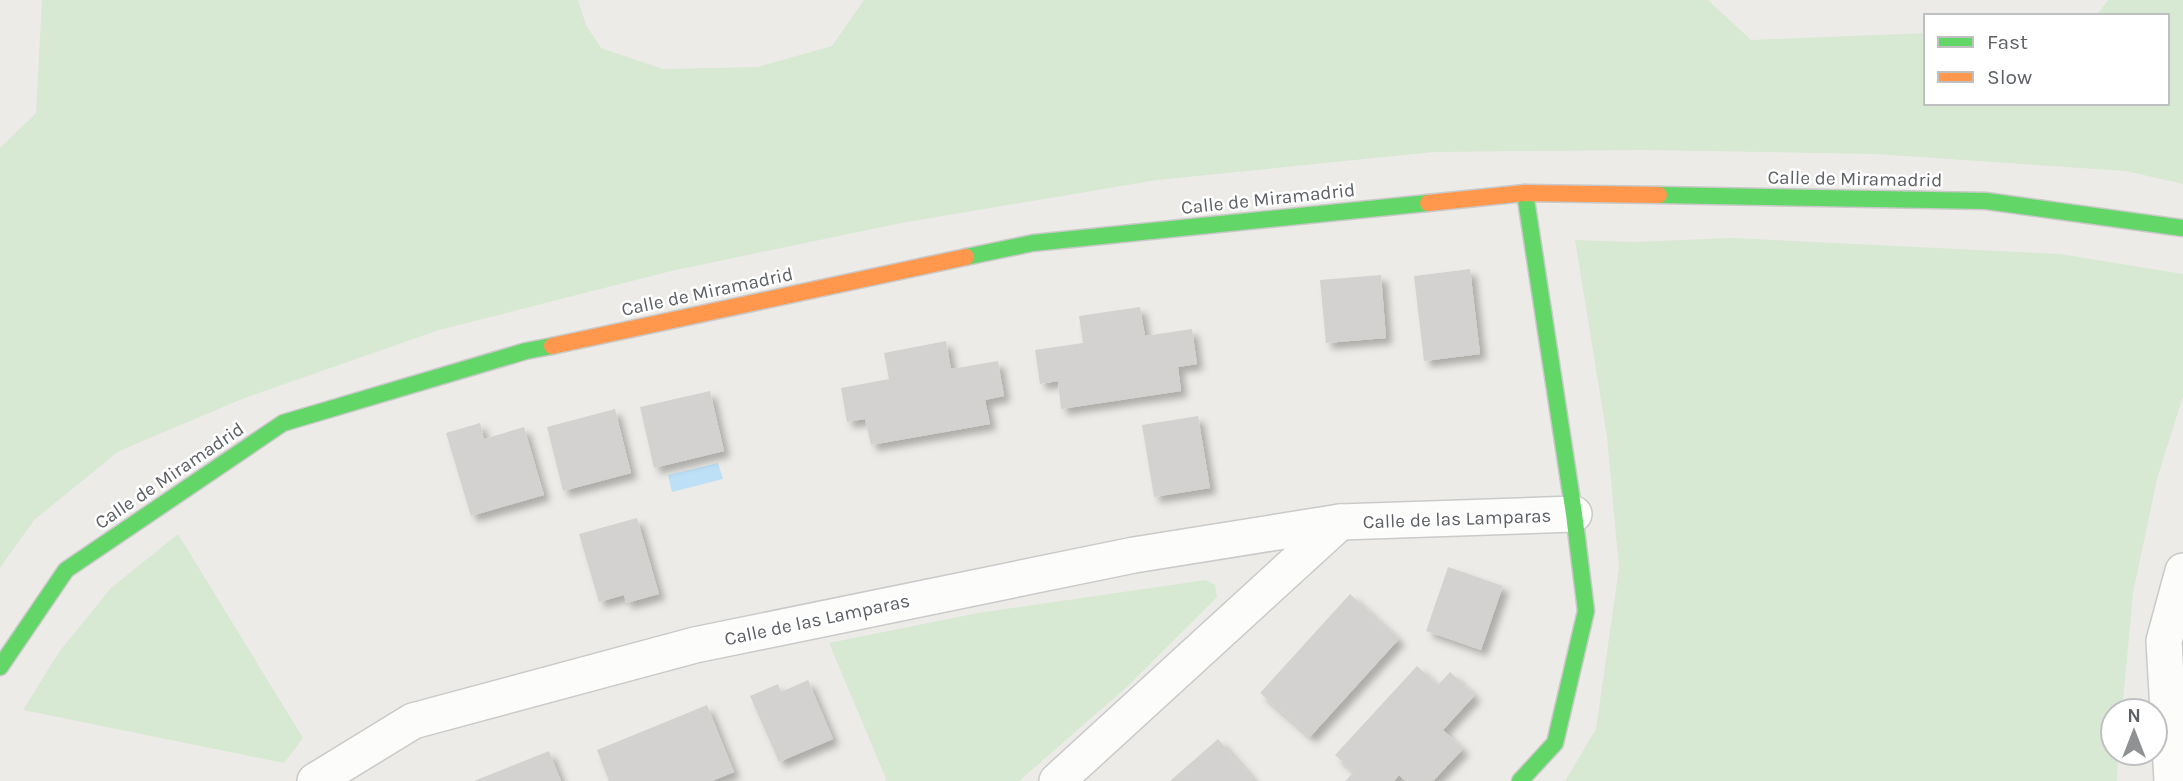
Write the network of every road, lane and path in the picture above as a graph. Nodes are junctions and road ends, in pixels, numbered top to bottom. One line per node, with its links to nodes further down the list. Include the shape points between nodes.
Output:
1 (1525, 193): 2 (street, Calle de Miramadrid, via 1986,201); 3 (street); 6 (street, Calle de Miramadrid, via 1033,243 526,351 283,423 66,570)
2 (2183, 228)
3 (1574, 514): 4 (street, Calle de las Lamparas); 9 (street, via 1586,611 1555,743)
4 (1340, 523): 7 (street, Calle de las Lamparas, via 1134,555 695,645 413,721); 8 (street, Calle de las Lamparas)
5 (2183, 571): 10 (street, via 2164,641)
6 (0, 667)
7 (315, 781)
8 (1057, 781)
9 (1520, 781)
10 (2172, 781)

